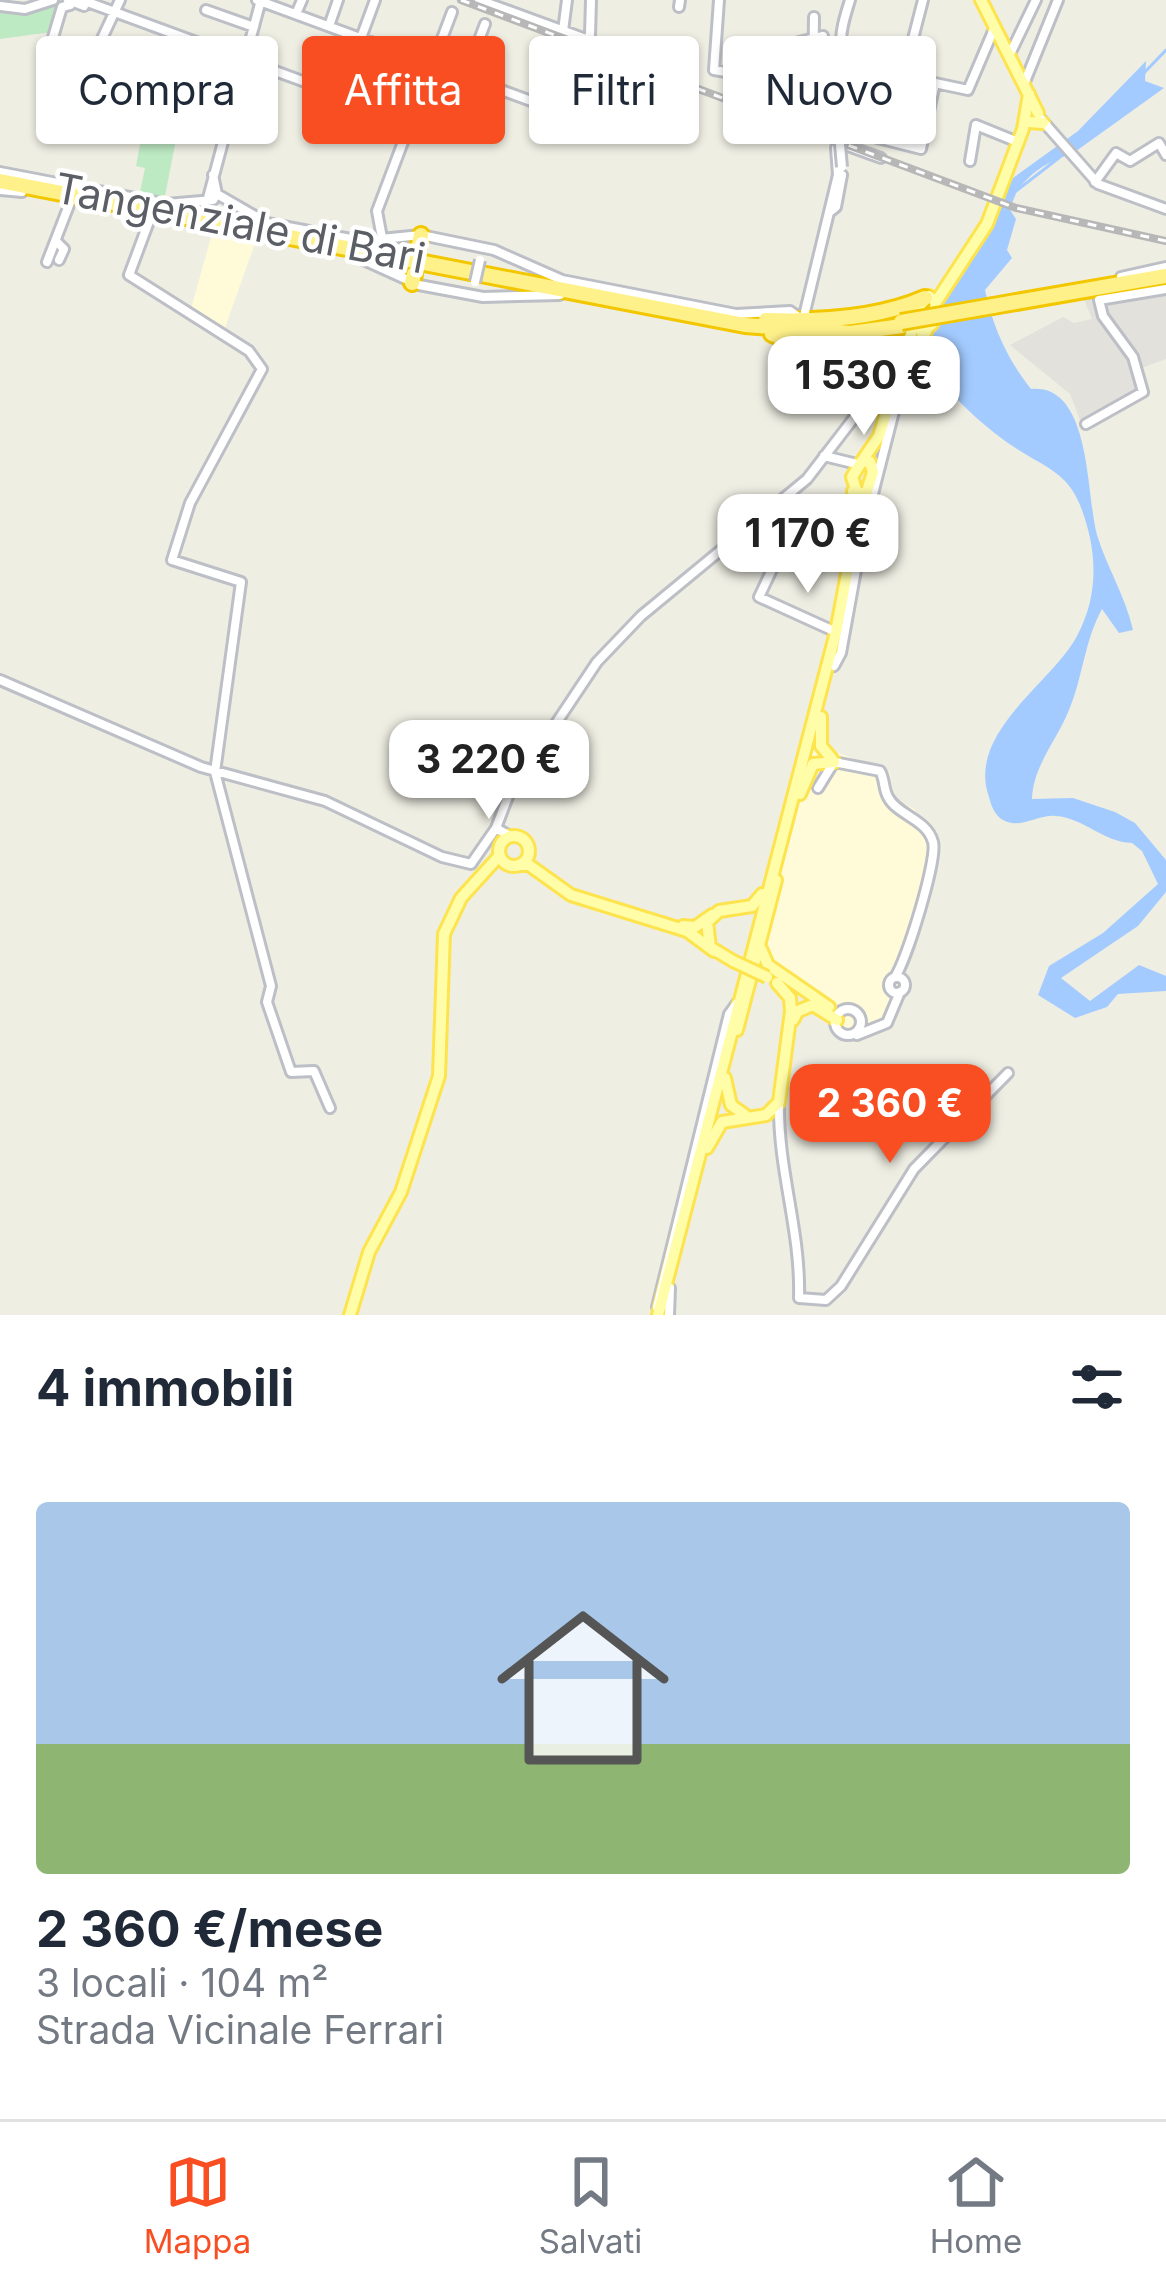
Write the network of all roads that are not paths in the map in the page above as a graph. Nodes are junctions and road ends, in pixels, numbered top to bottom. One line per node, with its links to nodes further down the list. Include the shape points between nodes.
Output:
1 (53, 0): 19 (street, via 25,10)
2 (68, 0): 18 (street)
3 (120, 0): 23 (street)
4 (260, 0): 24 (street); 28 (street)
5 (302, 0): 24 (street)
6 (338, 0): 27 (street)
7 (375, 0): 34 (street)
8 (479, 0): 30 (street)
9 (567, 0): 30 (street)
10 (591, 0): 30 (street, via 590,38)
11 (719, 0): 41 (street, via 714,70)
12 (850, 0): 38 (street)
13 (923, 0): 39 (street)
14 (981, 0): 22 (main road)
15 (993, 0): 22 (street)
16 (1036, 0): 40 (street)
17 (1058, 0): 43 (street)
18 (87, 4): 23 (street); 23 (street, via 62,6 52,46 95,59)
19 (0, 6)
20 (206, 10): 28 (street)
21 (452, 12): 35 (street)
22 (988, 13): 29 (main road)
23 (114, 14): 31 (street)
24 (296, 14): 27 (street)
25 (814, 17): 37 (street)
26 (484, 24): 36 (street)
27 (328, 26): 33 (street)
28 (254, 27): 32 (street)
29 (995, 28): 40 (main road); 42 (street, via 968,90)
30 (563, 31)
31 (174, 36)
32 (251, 36)
33 (356, 36)
34 (362, 36)
35 (443, 36)
36 (480, 36)
37 (819, 36)
38 (839, 36)
39 (914, 36)
40 (1010, 56): 43 (main road)
41 (723, 72)
42 (936, 83)
43 (1026, 89): 44 (main road)
44 (1035, 123): 45 (main road); 53 (street)
45 (1018, 142): 51 (street, via 976,125); 72 (main road, via 975,247)
46 (222, 144): 54 (street)
47 (402, 144): 61 (street)
48 (840, 144): 56 (street, bridge)
49 (1166, 155): 53 (street, via 1159,143 1130,161 1116,153)
50 (881, 158): 56 (street, via 845,145 836,150)
51 (970, 160)
52 (0, 181): 54 (street, via 167,204); 55 (street); 61 (highway, Tangenziale di Bari); 61 (highway, Tangenziale di Bari)
53 (1095, 182): 57 (street)
54 (212, 195): 61 (street, via 267,223)
55 (71, 200): 58 (street); 60 (street)
56 (833, 209): 76 (street)
57 (1166, 209)
58 (151, 216): 67 (street, via 358,256); 94 (street, via 128,273 249,351 262,369 190,502 172,556 242,586)
59 (420, 240): 61 (highway, via 411,252); 62 (street); 65 (highway, via 425,255)
60 (57, 242): 63 (street, via 64,249); 64 (street)
61 (374, 246): 65 (highway, Tangenziale di Bari); 67 (highway, via 408,263)
62 (482, 247): 65 (street); 76 (street, via 562,280 736,314 790,311)
63 (59, 260)
64 (47, 262)
65 (476, 270): 67 (highway, via 423,266); 70 (street); 77 (highway)
66 (1166, 278): 68 (street); 69 (highway); 73 (street)
67 (413, 279): 70 (street)
68 (1092, 279): 69 (highway, via 1088,285); 71 (highway)
69 (1119, 287): 71 (highway); 73 (highway)
70 (473, 295): 80 (street, via 572,296 760,333 824,364)
71 (1048, 297): 74 (highway)
72 (929, 298): 75 (highway); 79 (main road, via 935,317)
73 (1095, 298): 74 (highway); 85 (street, via 1133,357 1143,392)
74 (993, 308): 75 (highway, bridge)
75 (907, 318): 78 (highway); 79 (main road); 81 (main road)
76 (802, 320): 77 (highway); 78 (highway)
77 (745, 323): 78 (highway); 80 (highway)
78 (838, 324): 80 (highway, via 827,339)
79 (921, 337): 81 (main road)
80 (833, 357): 82 (highway)
81 (905, 363): 82 (highway, via 887,376); 83 (main road); 84 (main road)
82 (869, 372): 83 (highway)
83 (893, 388): 84 (highway); 86 (street, via 868,401); 87 (main road)
84 (890, 407): 87 (main road)
85 (1086, 424)
86 (828, 453): 87 (street); 97 (street, via 597,662 509,794)
87 (861, 475): 89 (main road); 90 (main road, via 861,520); 90 (street)
88 (775, 563): 89 (street, via 759,597)
89 (832, 631): 99 (main road)
90 (834, 665): 92 (main road)
91 (0, 680): 94 (street)
92 (824, 704): 93 (main road, via 819,737); 96 (main road)
93 (834, 762): 95 (street); 96 (main road, via 809,769); 110 (street, via 883,772 890,799 934,844 887,1023)
94 (215, 772): 97 (street, via 325,801 471,864); 115 (street, via 271,986 267,1002 291,1072 314,1071)
95 (818, 788)
96 (797, 803): 104 (main road)
97 (503, 835): 98 (main road, via 524,839); 100 (main road)
98 (529, 854): 101 (main road); 103 (main road, via 593,899 691,928)
99 (775, 857): 102 (main road, via 760,901); 105 (main road)
100 (503, 859): 101 (main road); 119 (main road, via 448,922 440,952 440,1076 401,1192 369,1252)
101 (520, 865): 106 (main road, via 587,902 693,934)
102 (736, 910): 103 (main road); 105 (main road, via 750,925)
103 (712, 916): 106 (main road, via 705,933)
104 (762, 935): 108 (main road, via 768,965); 114 (main road)
105 (750, 946): 120 (main road)
106 (714, 951): 107 (main road, bridge)
107 (772, 980): 108 (main road); 111 (main road, via 791,1003)
108 (827, 1008): 109 (street, via 853,1008); 111 (main road, via 798,1011); 112 (street, via 844,1036)
109 (859, 1025): 110 (street); 112 (street)
110 (872, 1029): 112 (street)
111 (790, 1034): 116 (main road)
112 (855, 1036)
113 (1008, 1072): 116 (street, via 914,1169 826,1300 799,1298 797,1233)
114 (725, 1078): 117 (main road, via 730,1105); 118 (main road)
115 (330, 1108)
116 (775, 1115): 117 (main road)
117 (748, 1117): 118 (main road, via 722,1122)
118 (707, 1148): 120 (main road)
119 (353, 1315)
120 (662, 1315)

